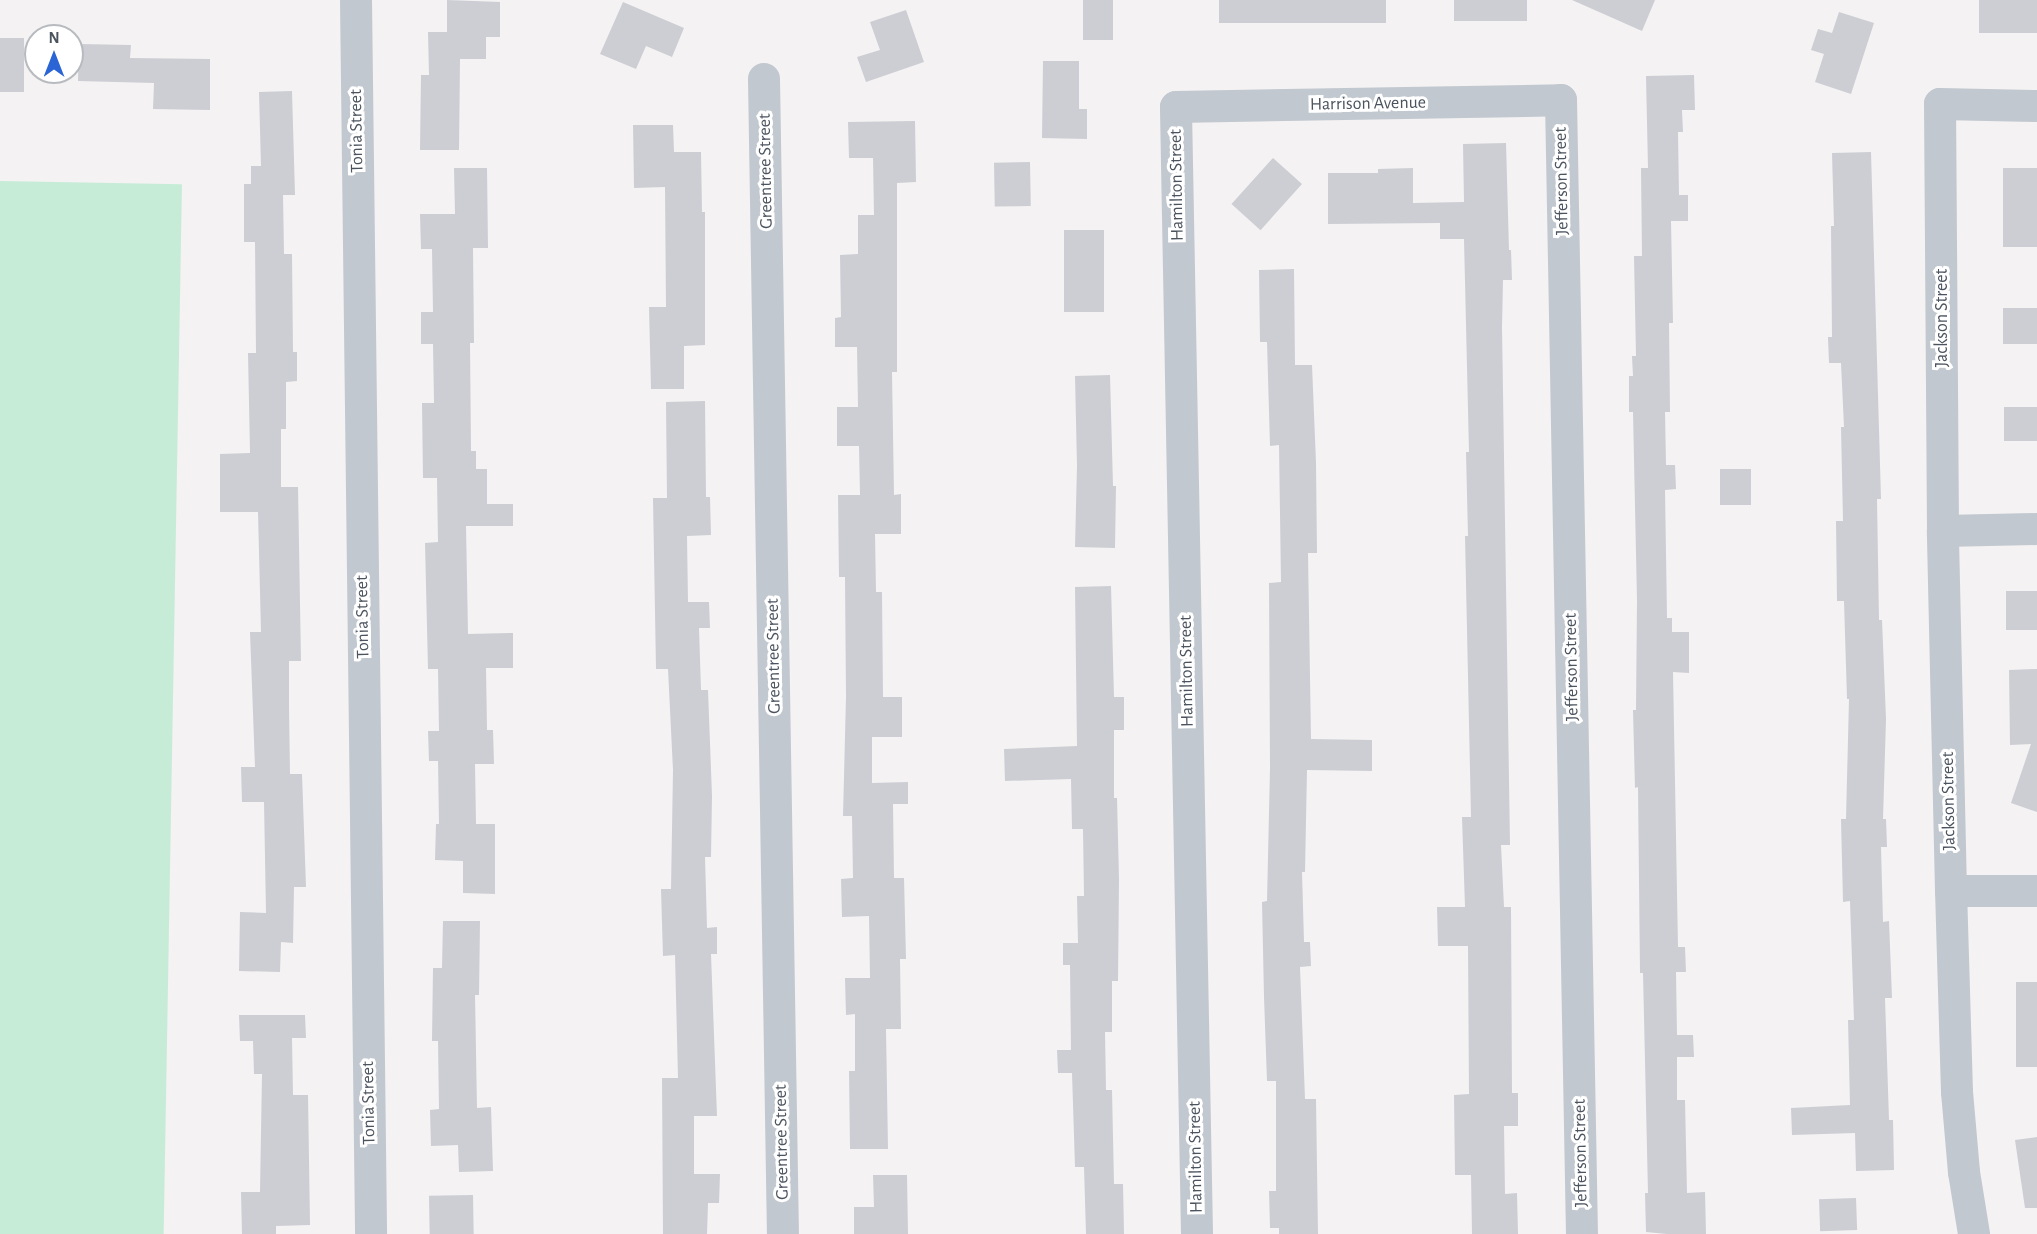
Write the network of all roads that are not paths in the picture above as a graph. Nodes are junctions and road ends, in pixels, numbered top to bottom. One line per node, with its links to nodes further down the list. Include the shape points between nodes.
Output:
1 (356, 0): 10 (street, Tonia Street)
2 (764, 79): 11 (street, Greentree Street)
3 (1560, 100): 5 (street, Harrison Avenue); 13 (street, Jefferson Street)
4 (2037, 106): 7 (street, Jackson Street, via 1940,104)
5 (1176, 107): 12 (street, Hamilton Street)
6 (2037, 529): 7 (street)
7 (1943, 531): 8 (street, Jackson Street)
8 (1951, 891): 9 (street); 14 (street, Jackson Street, via 1957,1092)
9 (2037, 891)
10 (371, 1234)
11 (783, 1234)
12 (1197, 1234)
13 (1582, 1234)
14 (1974, 1234)

